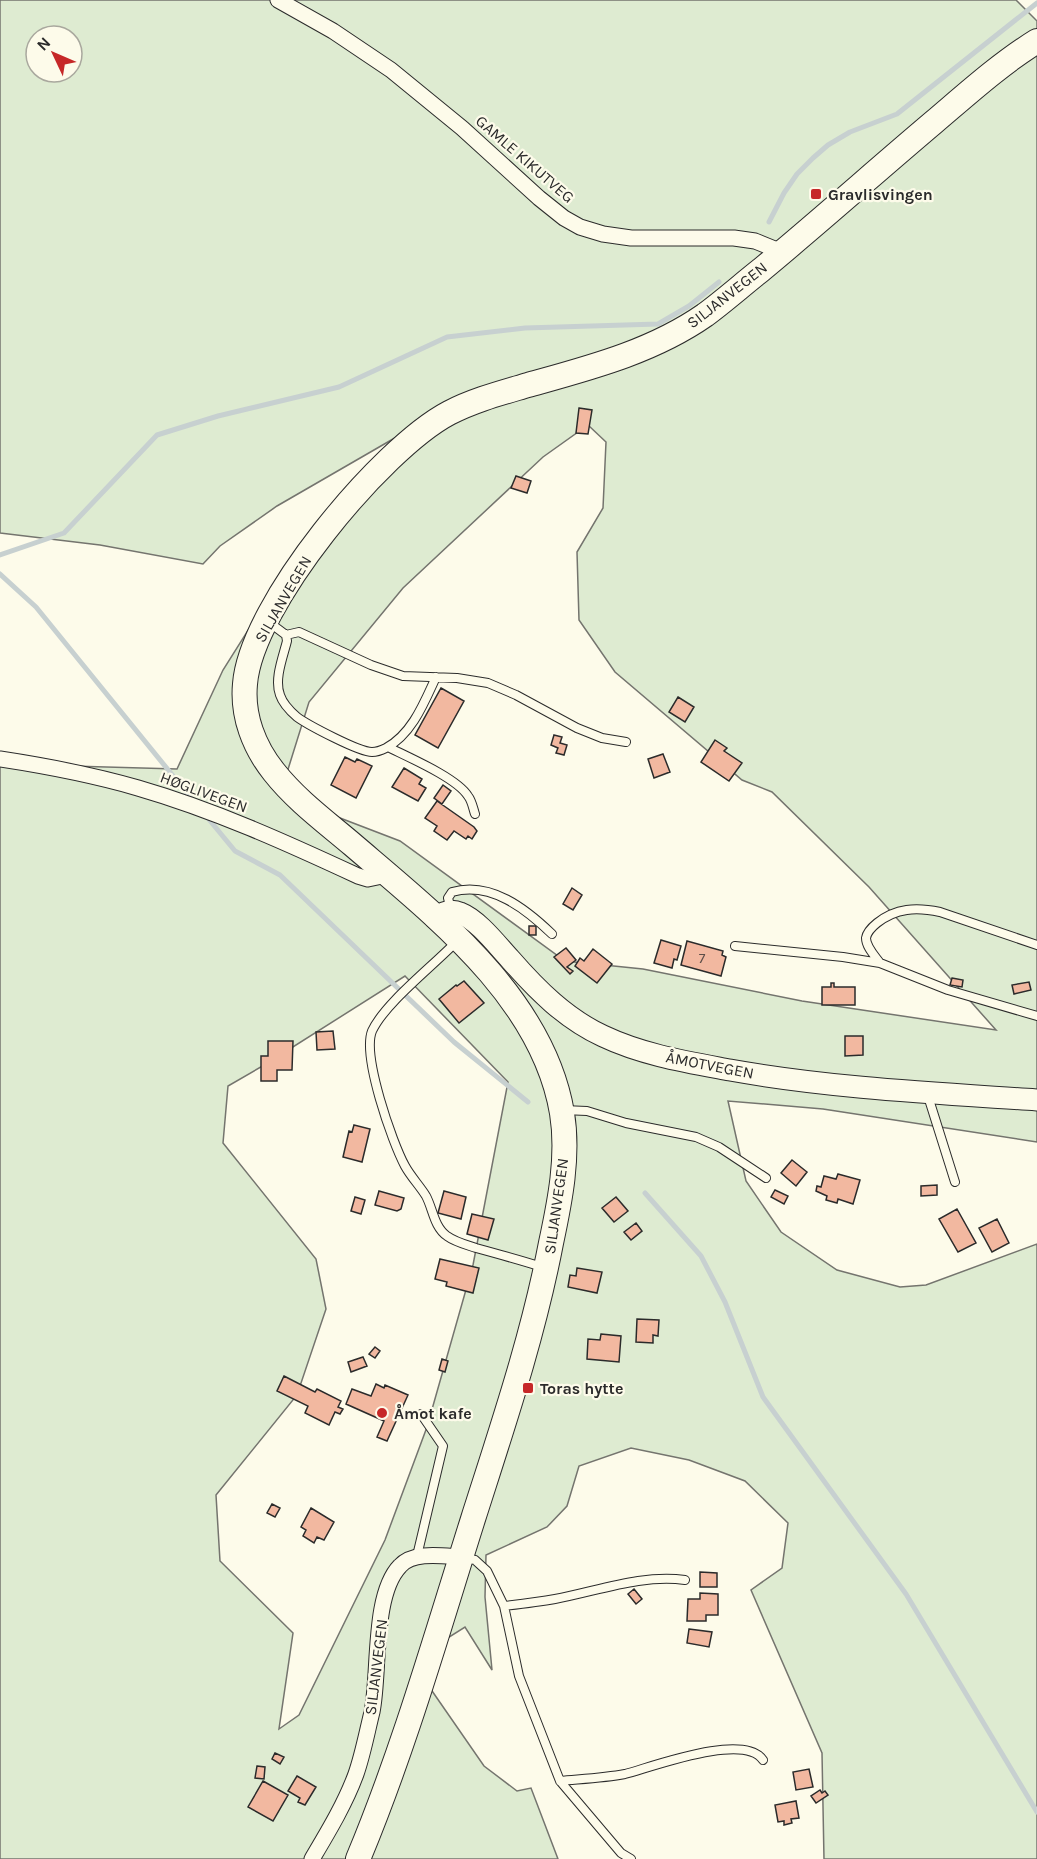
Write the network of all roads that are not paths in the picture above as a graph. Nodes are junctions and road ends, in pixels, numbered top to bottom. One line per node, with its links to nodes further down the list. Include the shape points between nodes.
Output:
1 (278, 0): 3 (street, GAMLE KIKUTVEG, via 391,70 539,198 580,227 631,238 734,238)
2 (1037, 41): 3 (main road, SILJANVEGEN, via 974,88)
3 (782, 252): 4 (main road, SILJANVEGEN, via 706,314 668,337 614,360 478,400 428,426 386,461 350,501 296,571)
4 (266, 621): 5 (lane); 11 (main road, SILJANVEGEN, via 245,683 247,717 256,744 272,770 300,800)
5 (286, 635): 6 (lane, via 299,632 403,676); 8 (lane, via 278,680 287,708 298,718 361,750 372,752)
6 (436, 678): 7 (lane, via 488,683 576,728); 8 (lane, via 411,725)
7 (626, 742)
8 (388, 747): 10 (lane, via 462,788)
9 (0, 759): 11 (street, HØGLIVEGEN, via 130,786 240,824 358,876 368,879)
10 (475, 814)
11 (387, 875): 12 (main road, SILJANVEGEN)
12 (444, 915): 13 (lane, via 452,892 483,892 522,908); 14 (main road, SILJANVEGEN); 19 (main road, ÅMOTVEGEN, via 457,912 468,917 564,1013 618,1042 684,1062 753,1074)
13 (552, 934)
14 (458, 940): 21 (main road, SILJANVEGEN, via 500,986 529,1026 550,1067); 24 (lane, via 378,1022 370,1037 371,1064 394,1142 444,1234)
15 (1037, 945): 17 (lane, via 940,912 904,909 868,932 867,944)
16 (735, 946): 17 (lane)
17 (880, 963): 18 (lane, via 948,990)
18 (1037, 1017)
19 (926, 1092): 20 (main road, ÅMOTVEGEN); 23 (lane)
20 (1037, 1100)
21 (562, 1110): 22 (lane, via 587,1111 696,1137); 24 (main road, SILJANVEGEN, via 563,1172)
22 (766, 1178)
23 (955, 1182)
24 (546, 1269): 26 (main road, SILJANVEGEN, via 513,1394)
25 (421, 1414): 27 (lane, via 443,1446)
26 (461, 1557): 27 (street); 29 (lane, via 475,1560 487,1571); 33 (main road, SILJANVEGEN, via 380,1806)
27 (417, 1558): 32 (street, SILJANVEGEN, via 404,1561 387,1585 372,1709 356,1774)
28 (685, 1580): 29 (lane, via 614,1585)
29 (504, 1606): 31 (lane, via 519,1676)
30 (763, 1760): 31 (lane, via 752,1751 710,1752 624,1774)
31 (560, 1781): 34 (lane, via 621,1853)
32 (312, 1859)
33 (358, 1859)
34 (631, 1859)

